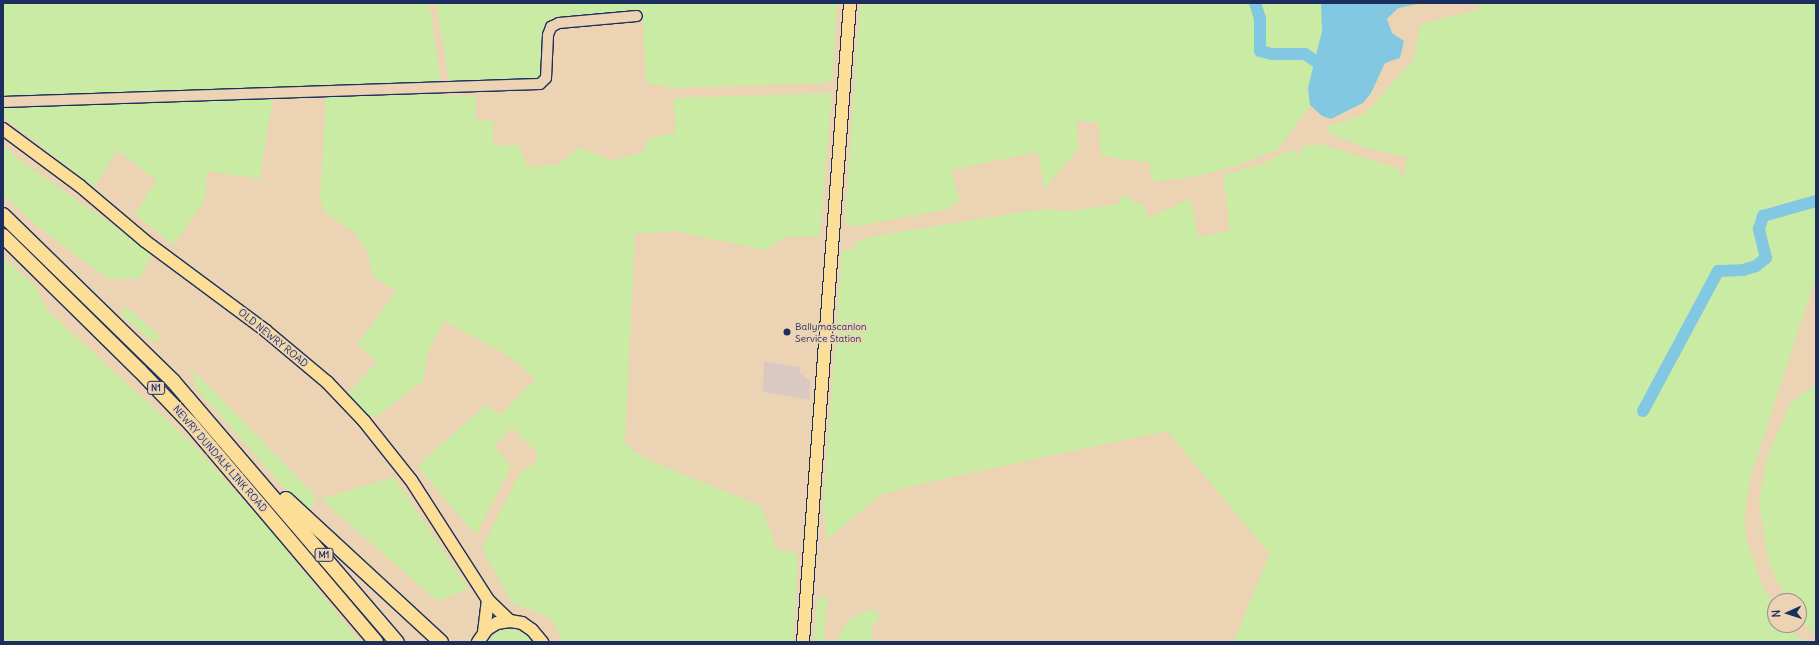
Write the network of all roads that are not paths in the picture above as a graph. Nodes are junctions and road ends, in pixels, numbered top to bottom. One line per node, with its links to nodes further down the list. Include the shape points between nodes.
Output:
1 (850, 3): 15 (main road)
2 (637, 16): 3 (street, via 559,23 552,27 548,35 546,78 540,84)
3 (3, 102)
4 (3, 129): 8 (main road, OLD NEWRY ROAD, via 80,186 145,241 266,331 327,382 364,421 411,480)
5 (3, 215): 7 (highway, NEWRY DUNDALK LINK ROAD / N1, via 173,381)
6 (3, 236): 11 (highway, NEWRY DUNDALK LINK ROAD / N1, via 140,370 191,424)
7 (250, 469): 12 (highway, M1); 13 (highway, via 280,492)
8 (488, 600): 9 (main road, OLD NEWRY ROAD); 10 (main road)
9 (510, 621): 10 (main road, via 498,623); 14 (main road, via 522,623)
10 (481, 637)
11 (376, 642)
12 (397, 642)
13 (441, 642)
14 (542, 642)
15 (802, 642)

